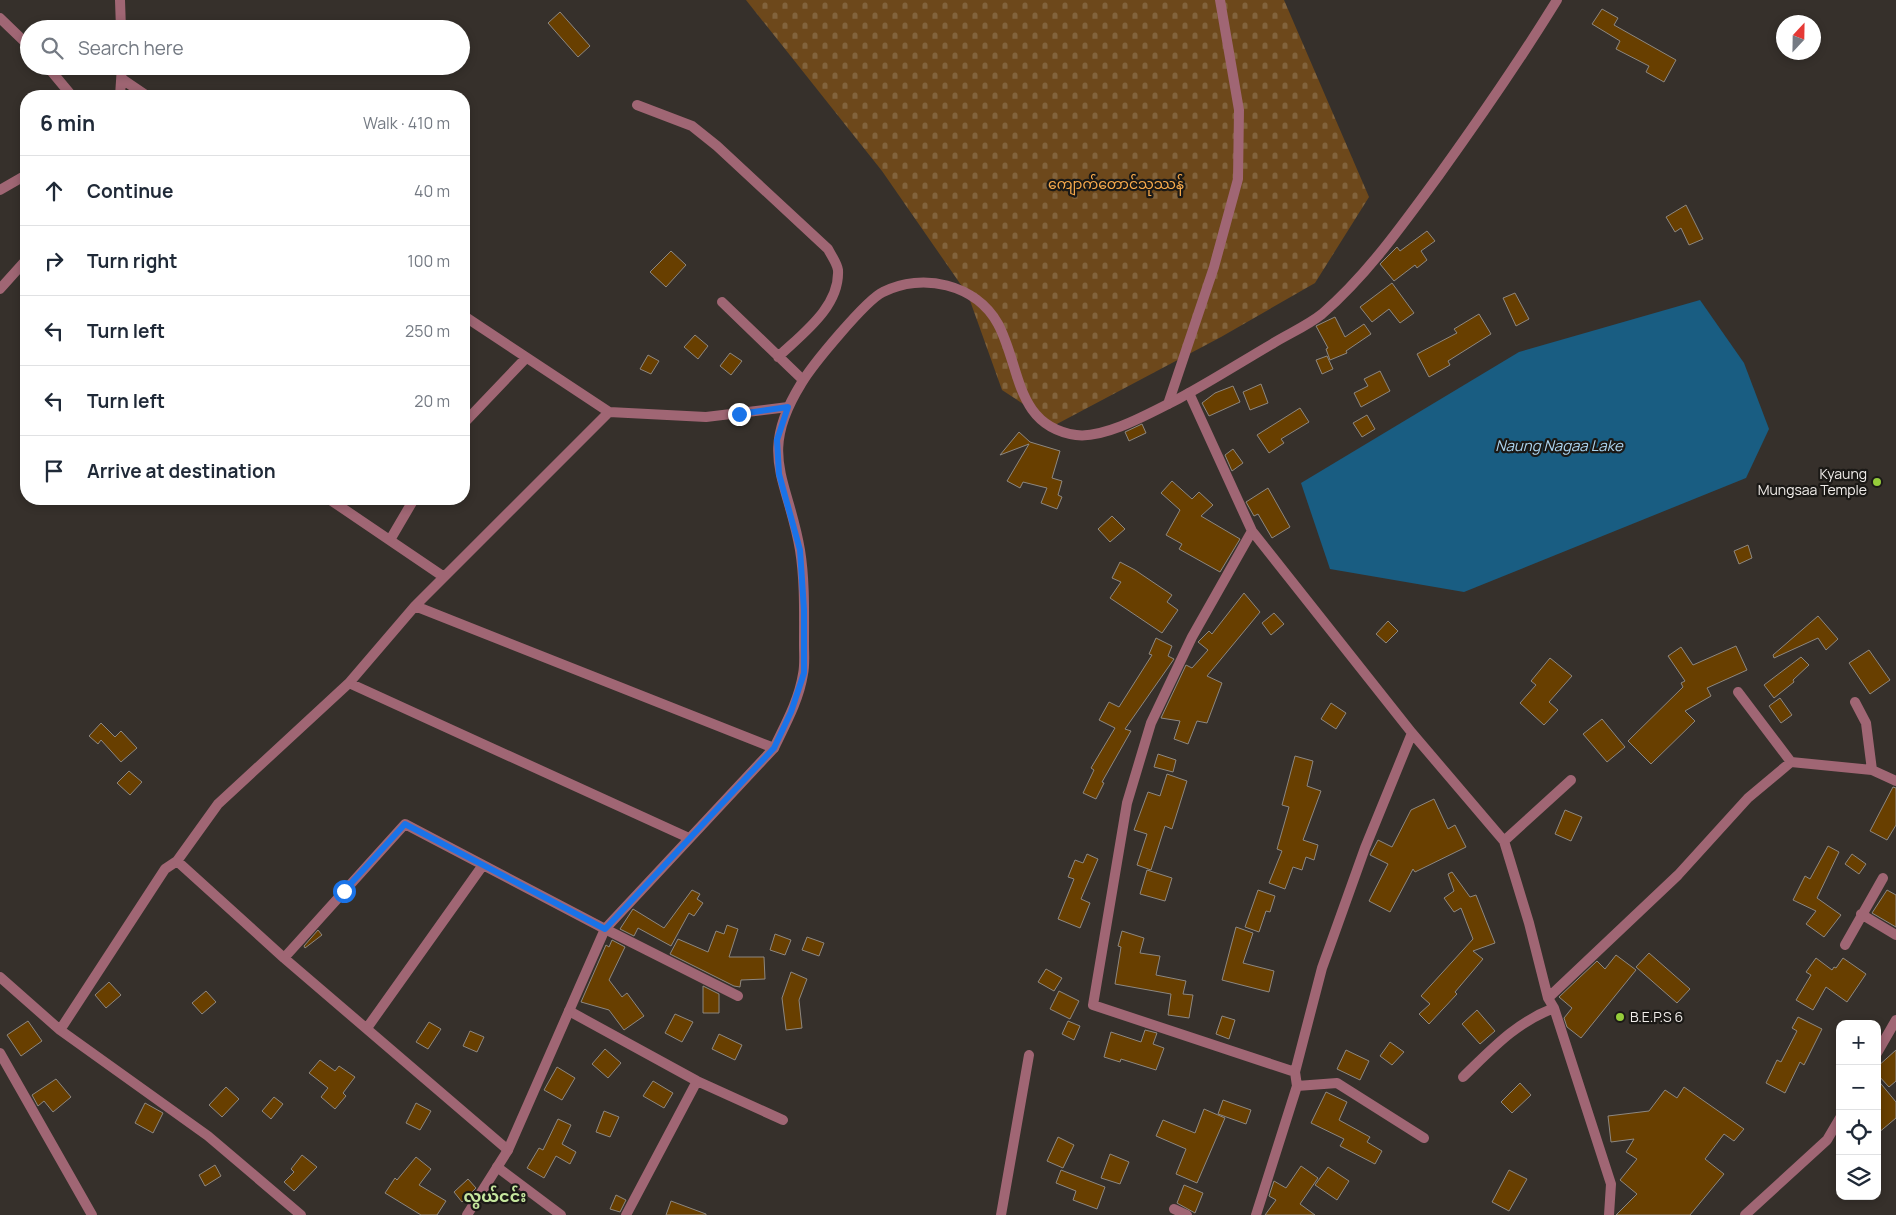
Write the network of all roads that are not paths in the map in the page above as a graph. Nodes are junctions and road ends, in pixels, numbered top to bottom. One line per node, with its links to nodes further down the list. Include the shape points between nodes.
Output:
1 (120, 0): 5 (street)
2 (1220, 0): 24 (street, via 1239,110 1238,178 1211,276)
3 (1557, 0): 23 (street, via 1514,70 1416,208 1365,273 1319,316)
4 (0, 18): 6 (street)
5 (121, 20)
6 (20, 37)
7 (54, 75): 10 (street)
8 (122, 75): 9 (street)
9 (122, 79): 11 (street); 12 (street)
10 (67, 90)
11 (121, 90)
12 (138, 90)
13 (637, 105): 20 (street, via 692,126 828,249 838,268 837,286 823,313)
14 (20, 178): 15 (street)
15 (0, 190)
16 (20, 269): 17 (street)
17 (0, 290)
18 (722, 302): 20 (street)
19 (470, 320): 21 (street)
20 (778, 357): 22 (street)
21 (525, 359): 26 (street); 27 (street)
22 (803, 380): 24 (street, via 855,317 881,292 912,283 941,284 963,290 997,322 1029,406 1041,422 1058,431 1079,436 1103,433); 25 (street)
23 (1190, 393): 24 (street); 30 (street)
24 (1168, 404)
25 (788, 407): 26 (street, via 706,418); 38 (street, via 777,440 779,474 800,550 804,673)
26 (609, 412): 32 (street)
27 (470, 417)
28 (338, 505): 31 (street)
29 (410, 505): 31 (street)
30 (1252, 531): 37 (street); 65 (street, via 1192,637 1151,723 1127,803 1093,1005)
31 (390, 540): 32 (street)
32 (444, 577): 33 (street)
33 (415, 606): 34 (street); 38 (street)
34 (349, 683): 43 (street); 45 (street, via 218,804)
35 (1738, 692): 39 (street)
36 (1855, 702): 40 (street, via 1866,723)
37 (1412, 733): 44 (street); 65 (street, via 1365,848 1322,968)
38 (774, 748): 43 (street)
39 (1791, 762): 40 (street); 55 (street, via 1748,798 1678,875)
40 (1872, 770): 42 (street)
41 (1571, 780): 44 (street)
42 (1896, 781)
43 (689, 838): 49 (street)
44 (1504, 842): 55 (street)
45 (177, 861): 52 (street); 60 (street, via 165,869)
46 (483, 865): 49 (street); 52 (street, via 405,824); 59 (street)
47 (1883, 878): 48 (street)
48 (1862, 914): 50 (street); 51 (street)
49 (605, 929): 54 (street); 57 (street)
50 (1896, 935)
51 (1845, 945)
52 (284, 958): 59 (street)
53 (0, 977): 60 (street)
54 (738, 996)
55 (1548, 998): 56 (street)
56 (1554, 1008): 66 (street, via 1530,1018 1494,1046); 83 (street, via 1611,1184)
57 (569, 1011): 67 (street); 72 (street)
58 (1896, 1020): 61 (street)
59 (367, 1028): 72 (street)
60 (60, 1030): 76 (street, via 208,1136)
61 (1881, 1046)
62 (0, 1053): 64 (street)
63 (1029, 1055): 80 (street)
64 (4, 1069): 75 (street)
65 (1295, 1072): 68 (street)
66 (1463, 1077)
67 (697, 1081): 69 (street); 79 (street)
68 (1297, 1086): 71 (street, via 1337,1083); 82 (street)
69 (783, 1120)
70 (1836, 1125): 84 (street, via 1827,1140)
71 (1424, 1138)
72 (508, 1150): 73 (street)
73 (497, 1167): 77 (street); 78 (street)
74 (1174, 1209): 81 (street)
75 (92, 1215)
76 (302, 1215)
77 (467, 1215)
78 (561, 1215)
79 (626, 1215)
80 (1000, 1215)
81 (1187, 1215)
82 (1256, 1215)
83 (1609, 1215)
84 (1745, 1215)

